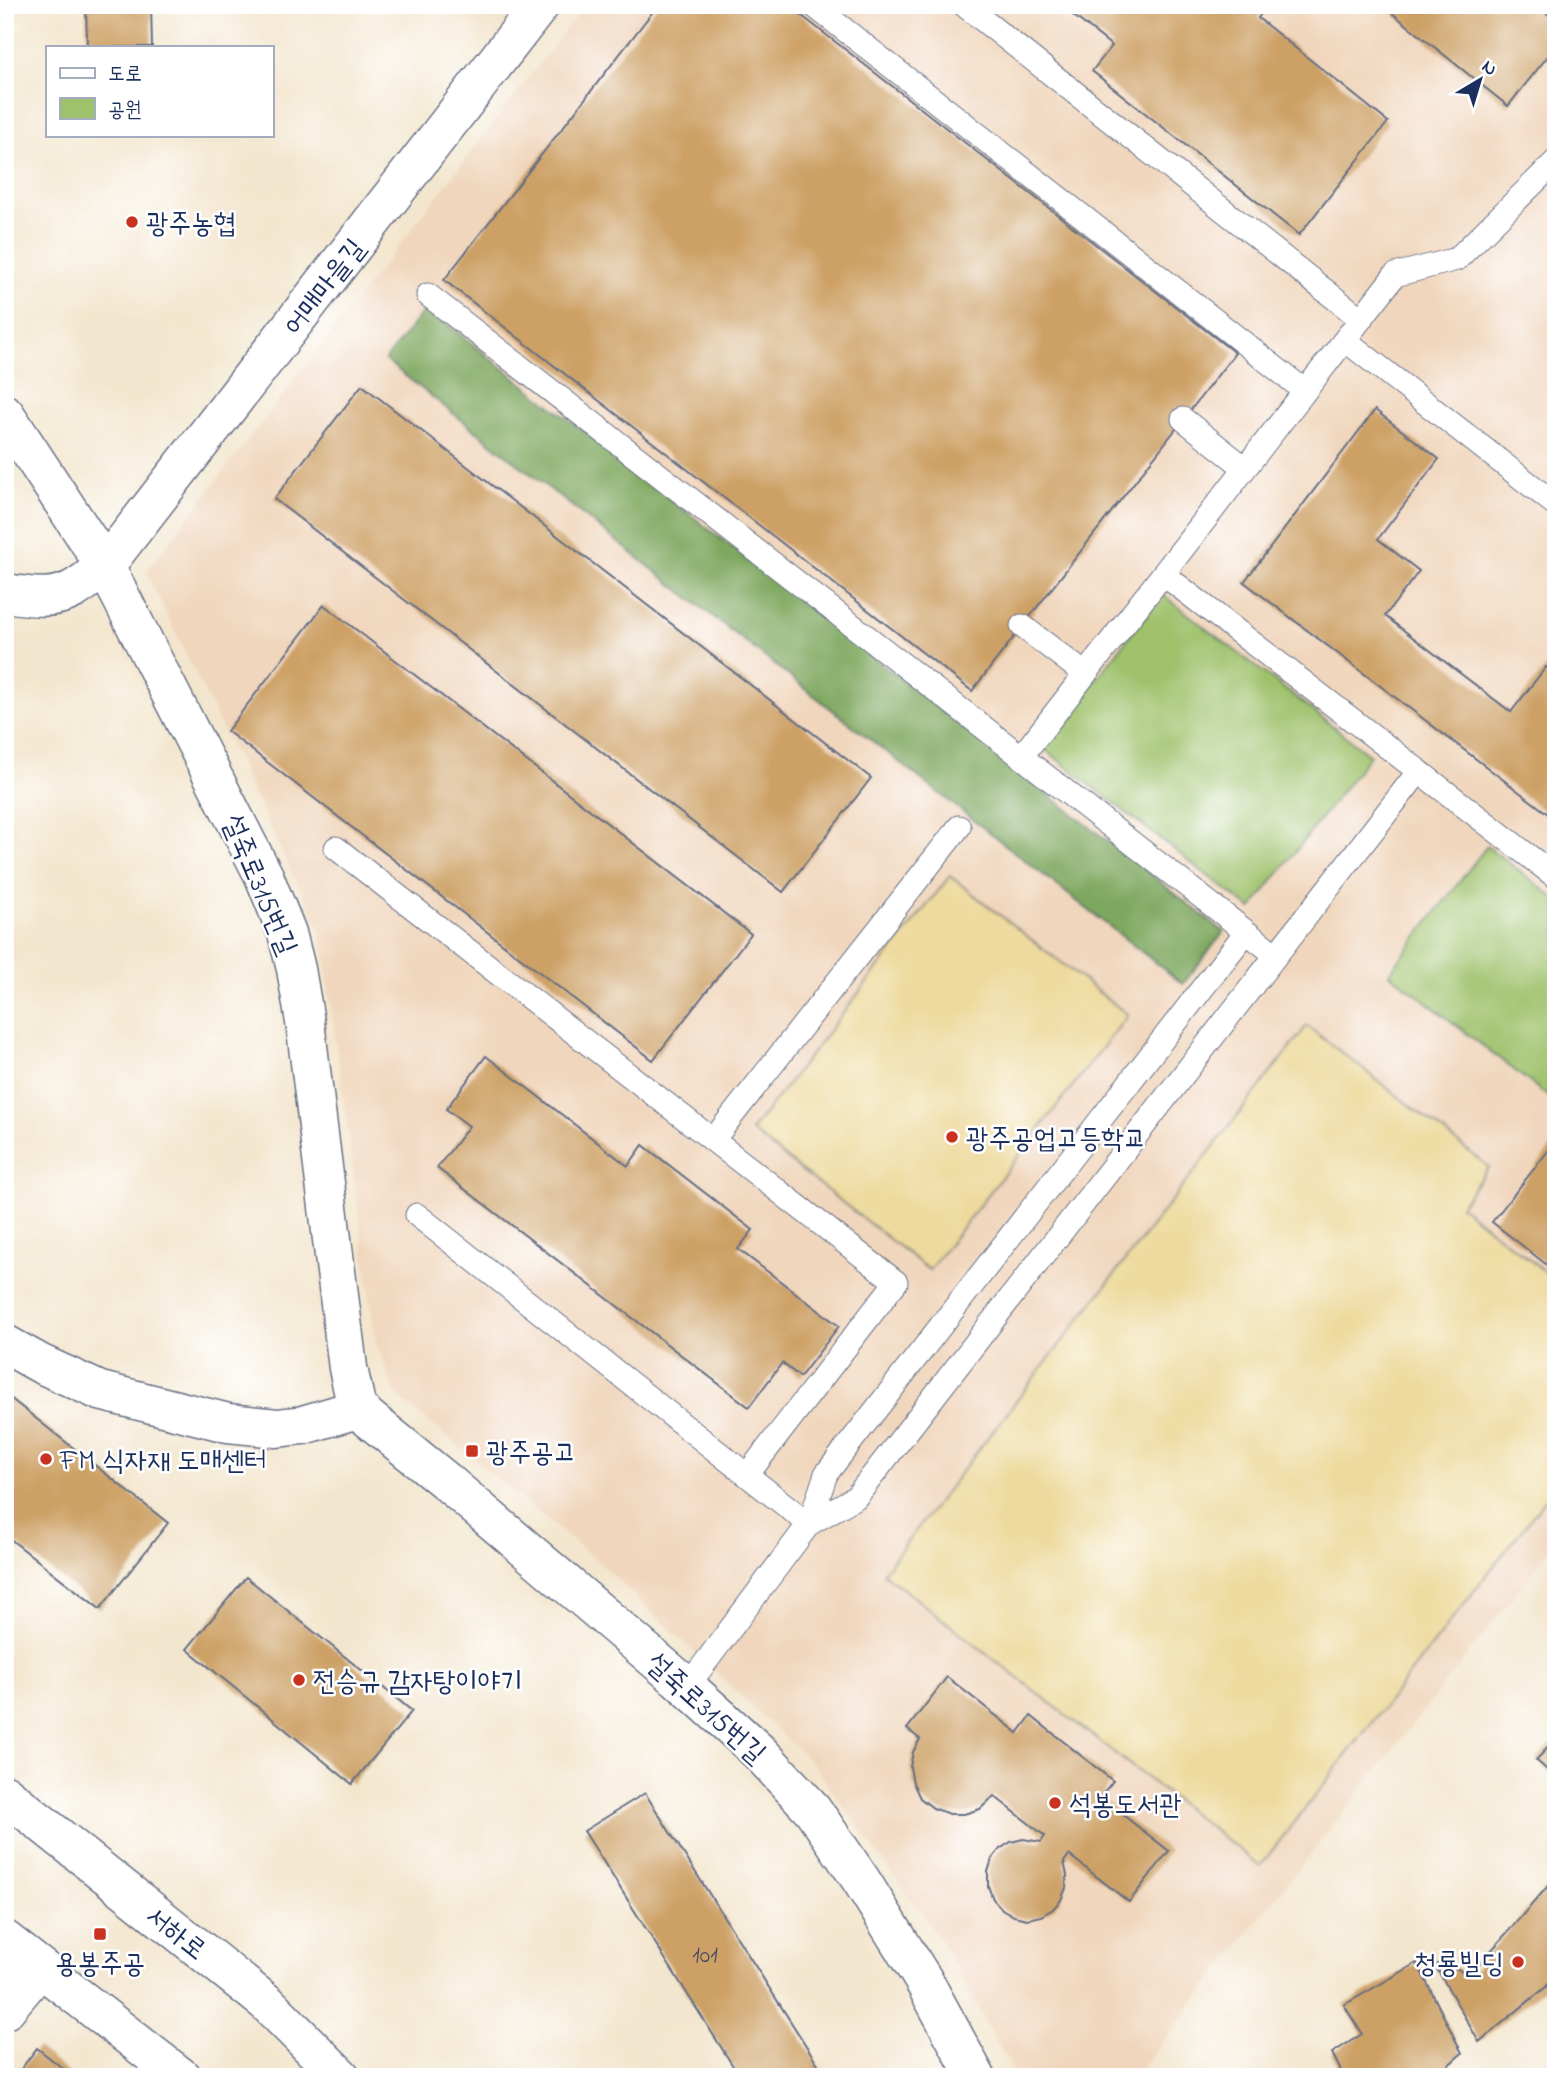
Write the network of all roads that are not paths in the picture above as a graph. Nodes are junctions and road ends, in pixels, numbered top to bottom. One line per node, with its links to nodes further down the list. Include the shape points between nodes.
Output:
1 (540, 5): 13 (street, 어매마을길)
2 (813, 5): 8 (lane)
3 (964, 5): 6 (lane)
4 (1556, 162): 6 (lane, via 1457,259 1395,275)
5 (428, 295): 18 (lane)
6 (1361, 319): 7 (lane)
7 (1345, 340): 8 (lane); 12 (lane)
8 (1305, 391): 11 (lane)
9 (5, 414): 13 (street, 설죽로315번길)
10 (1183, 419): 11 (lane)
11 (1245, 468): 14 (lane)
12 (1556, 505)
13 (105, 566): 15 (street, 어매마을길, via 73,590 56,596); 28 (street, 설죽로315번길, via 264,876 287,933 305,1022)
14 (1163, 574): 17 (lane); 19 (lane)
15 (5, 593)
16 (1022, 626): 17 (lane)
17 (1085, 674): 18 (lane)
18 (1021, 757): 23 (lane)
19 (1419, 771): 22 (lane); 24 (lane)
20 (959, 827): 25 (lane)
21 (336, 848): 25 (lane)
22 (1556, 877)
23 (1246, 932): 24 (lane); 30 (lane, via 826,1474)
24 (1276, 955): 30 (lane, via 856,1497)
25 (713, 1140): 29 (lane, via 896,1282)
26 (417, 1215): 29 (lane)
27 (5, 1344): 28 (street, via 100,1391 228,1423 277,1428)
28 (357, 1409): 31 (street, 설죽로315번길)
29 (747, 1475): 30 (lane)
30 (808, 1524): 31 (lane)
31 (687, 1687): 38 (street, 설죽로315번길, via 759,1752 813,1810 924,1981)
32 (5, 1794): 37 (street, 서하로, via 267,2003)
33 (5, 1940): 34 (street)
34 (40, 1968): 35 (street); 36 (street)
35 (5, 2010)
36 (181, 2077)
37 (341, 2077)
38 (976, 2077)

